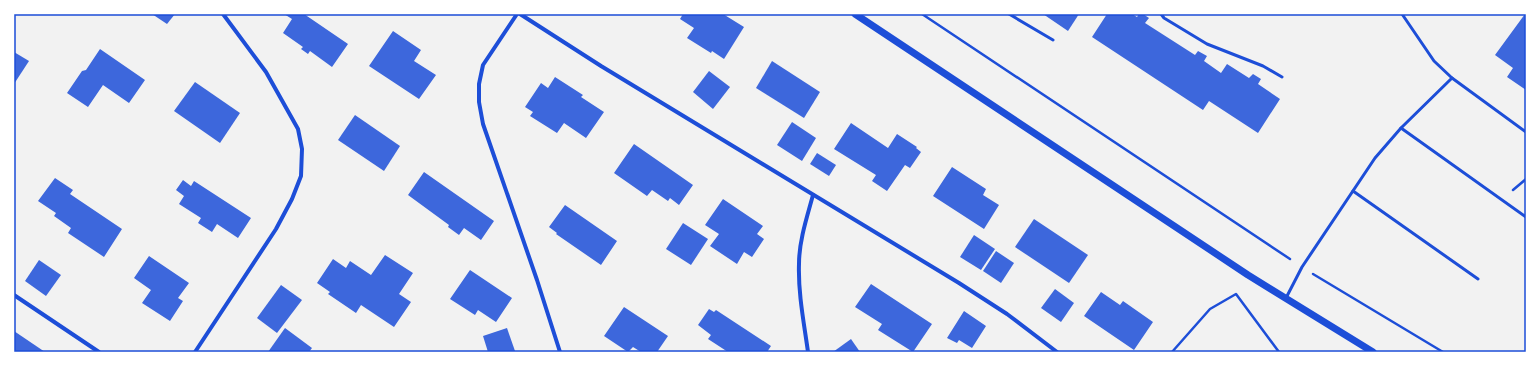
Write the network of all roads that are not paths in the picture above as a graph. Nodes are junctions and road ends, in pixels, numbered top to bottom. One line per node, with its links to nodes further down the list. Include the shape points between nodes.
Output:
1 (223, 14): 20 (street, via 266,72 298,129 302,149 301,176 276,229)
2 (516, 14): 21 (street, via 483,65 479,102 483,124)
3 (520, 14): 14 (street)
4 (855, 14): 18 (street)
5 (1009, 14): 8 (lane)
6 (1161, 14): 9 (lane, via 1207,44 1263,66)
7 (1402, 14): 10 (lane, via 1434,61)
8 (1053, 40)
9 (1282, 77)
10 (1452, 78): 11 (lane); 12 (lane)
11 (1401, 128): 13 (lane, via 1374,158); 15 (lane)
12 (1526, 132)
13 (1353, 191): 16 (lane); 18 (lane, via 1302,267)
14 (813, 195): 22 (street, via 804,224 799,263); 23 (street, via 983,298)
15 (1526, 217)
16 (1478, 279)
17 (14, 295): 19 (street)
18 (1286, 298): 24 (street)
19 (99, 352)
20 (195, 352)
21 (560, 352)
22 (808, 352)
23 (1058, 352)
24 (1373, 352)

